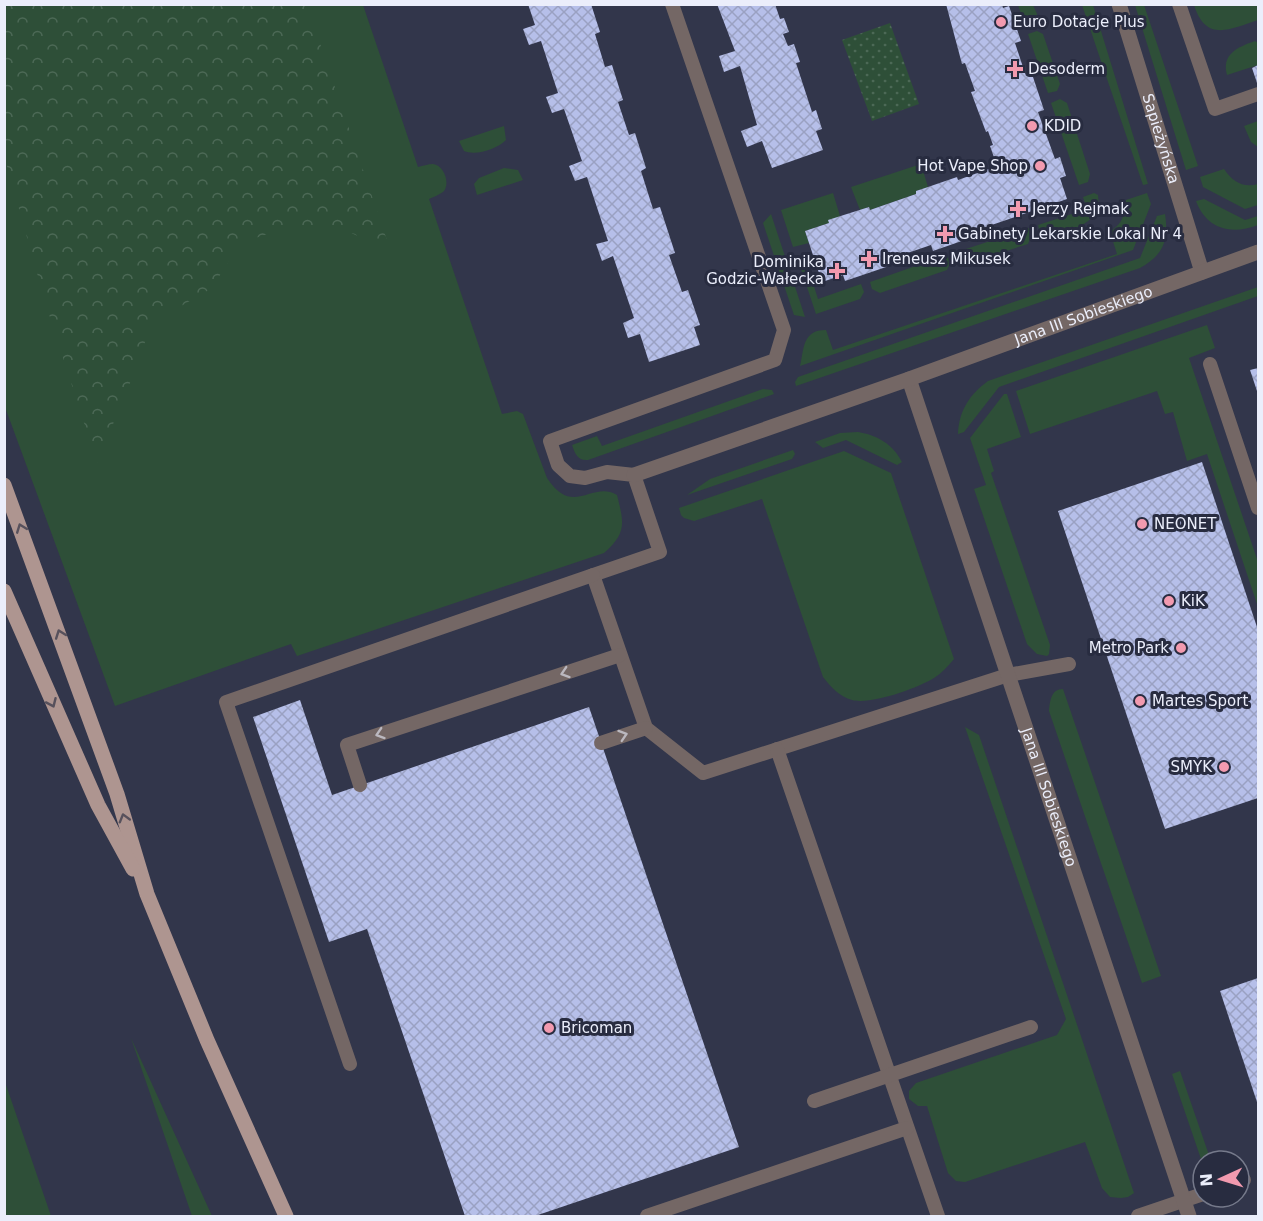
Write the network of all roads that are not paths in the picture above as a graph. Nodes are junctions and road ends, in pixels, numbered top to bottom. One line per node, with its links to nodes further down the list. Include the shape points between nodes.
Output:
1 (672, 4): 9 (lane, via 784,330 775,360 549,441 558,465 570,476 585,478 608,472)
2 (1119, 4): 6 (street, Sapieżyńska)
3 (1179, 4): 4 (lane, via 1215,109)
4 (1258, 94)
5 (1258, 252): 6 (street, Jana III Sobieskiego)
6 (1202, 272): 8 (street, Jana III Sobieskiego)
7 (1210, 364): 11 (lane)
8 (909, 379): 9 (street, Jana III Sobieskiego); 16 (street, Jana III Sobieskiego)
9 (634, 475): 12 (lane, via 660,552)
10 (4, 485): 21 (main road, one-way to 10, via 113,783)
11 (1258, 508)
12 (593, 575): 14 (lane); 23 (lane, via 225,702)
13 (4, 591): 21 (main road, one-way to 21, via 98,804)
14 (620, 654): 17 (lane); 20 (lane, one-way to 20, via 347,745)
15 (1069, 664): 16 (lane)
16 (1008, 675): 19 (lane); 28 (street, Jana III Sobieskiego)
17 (646, 728): 18 (lane, one-way to 17); 19 (lane, via 703,773)
18 (601, 742)
19 (777, 749): 24 (lane)
20 (360, 785)
21 (147, 894): 29 (main road)
22 (1032, 1027): 24 (lane)
23 (350, 1064)
24 (889, 1076): 25 (lane); 26 (lane)
25 (814, 1101)
26 (907, 1128): 30 (lane); 31 (lane)
27 (1191, 1198): 28 (lane)
28 (1184, 1201): 32 (lane); 33 (street, Jana III Sobieskiego)
29 (286, 1216)
30 (647, 1216)
31 (938, 1216)
32 (1137, 1216)
33 (1189, 1216)

